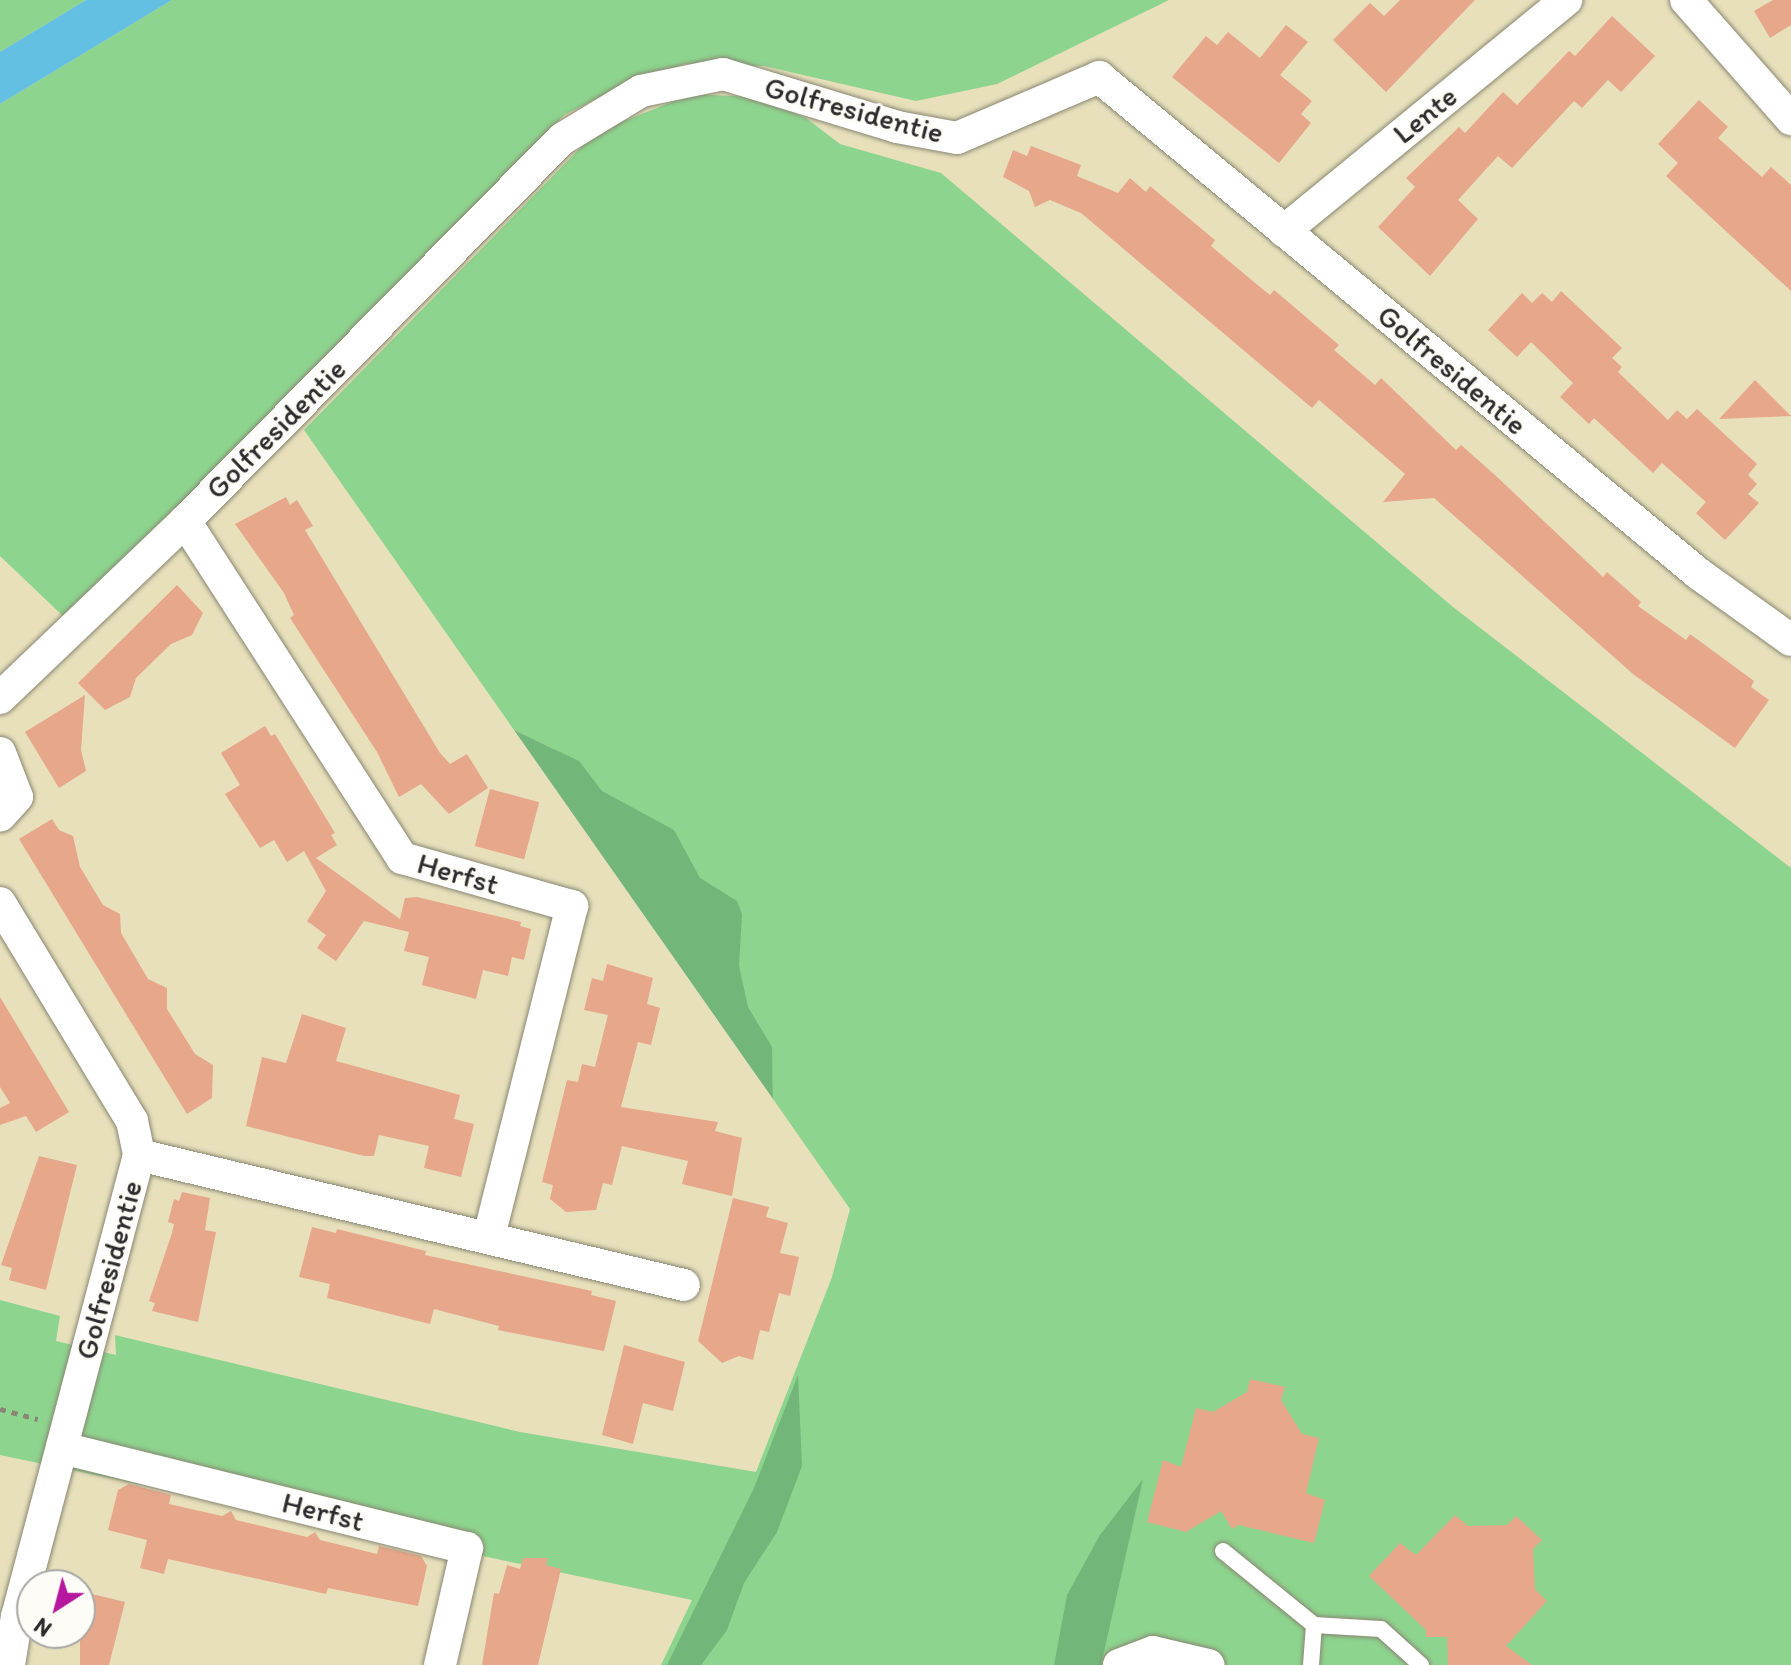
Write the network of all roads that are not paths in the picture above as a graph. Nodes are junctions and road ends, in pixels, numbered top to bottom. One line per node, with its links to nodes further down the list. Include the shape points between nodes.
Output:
1 (1566, 0): 4 (street, Lente)
2 (1686, 0): 3 (street)
3 (1791, 119)
4 (1284, 231): 5 (street, Golfresidentie, via 1099,77 957,138 897,127 723,74 641,91 562,139); 6 (street, Golfresidentie, via 1699,574)
5 (185, 521): 7 (street, Golfresidentie); 12 (street, Herfst, via 402,858 572,906)
6 (1791, 640)
7 (0, 698)
8 (0, 753): 9 (street, via 17,797)
9 (0, 816)
10 (0, 903): 11 (street, Golfresidentie, via 132,1121)
11 (139, 1155): 12 (street); 14 (street, Golfresidentie)
12 (489, 1237): 13 (street)
13 (684, 1285)
14 (65, 1437): 16 (street, Golfresidentie); 19 (street, Herfst, via 467,1548)
15 (1223, 1551): 17 (lane)
16 (8, 1614): 18 (street, Golfresidentie)
17 (1314, 1625): 22 (lane); 23 (lane, via 1381,1629)
18 (9, 1665)
19 (440, 1665)
20 (1119, 1665): 21 (street, via 1153,1652)
21 (1208, 1665)
22 (1311, 1665)
23 (1421, 1665)

